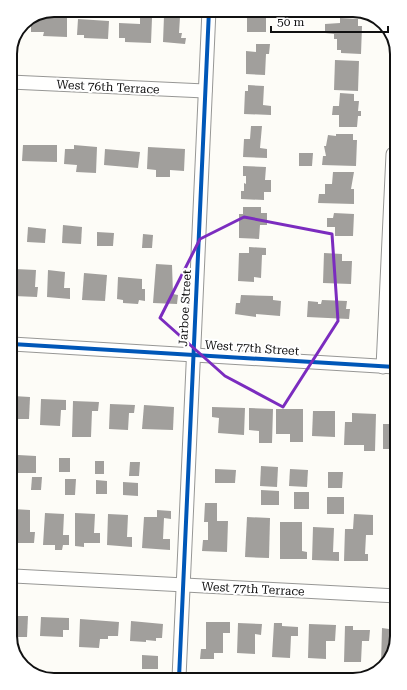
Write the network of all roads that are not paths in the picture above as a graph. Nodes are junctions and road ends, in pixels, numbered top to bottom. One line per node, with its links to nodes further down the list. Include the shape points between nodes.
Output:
1 (209, 17): 3 (street, Jarboe Street)
2 (17, 82): 3 (street, West 76th Terrace)
3 (205, 92): 6 (street, Jarboe Street)
4 (390, 314): 7 (street)
5 (17, 344): 6 (street, West 77th Street)
6 (193, 355): 7 (street, West 77th Street); 9 (street, Jarboe Street)
7 (389, 367)
8 (17, 576): 9 (street, West 77th Terrace)
9 (184, 585): 10 (street, West 77th Terrace); 11 (street, Jarboe Street)
10 (390, 596)
11 (180, 673)

